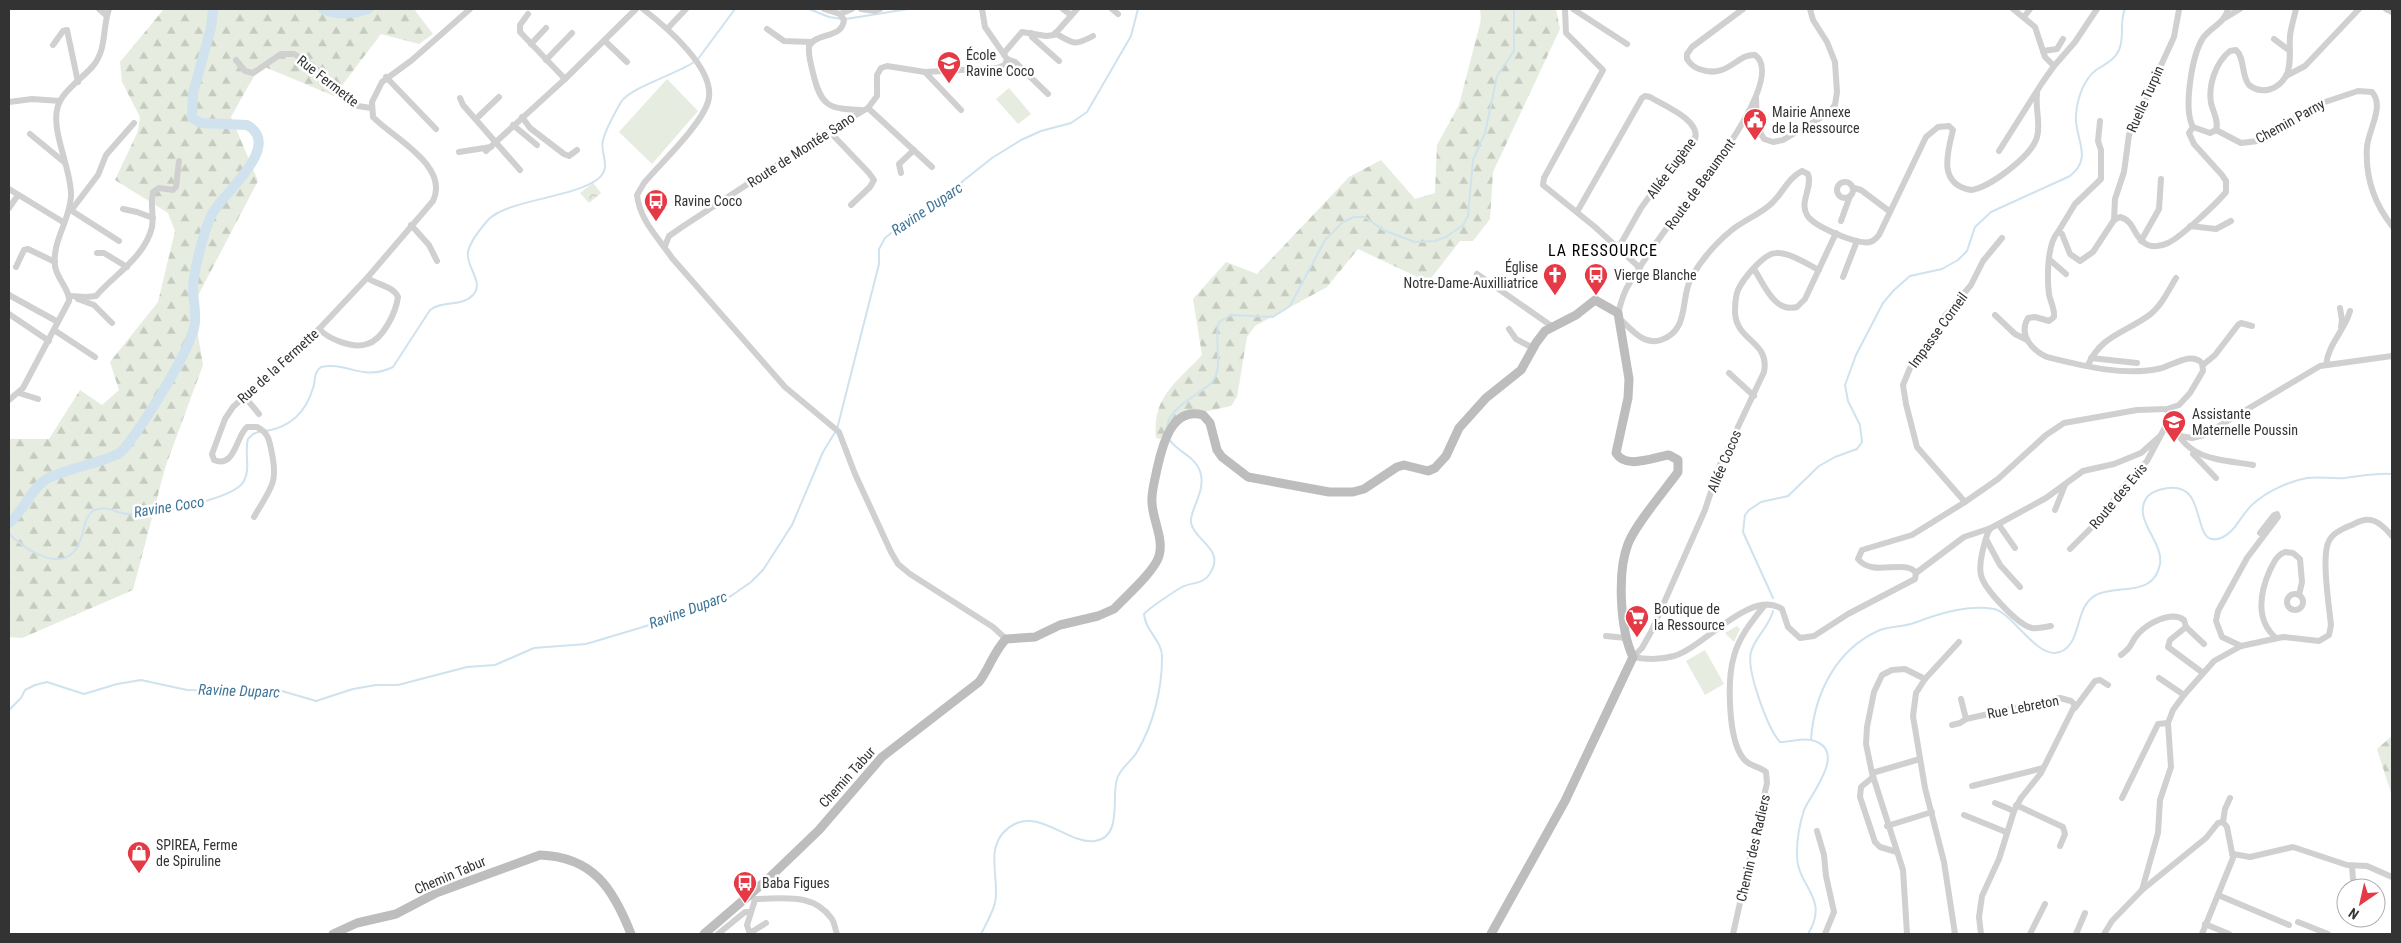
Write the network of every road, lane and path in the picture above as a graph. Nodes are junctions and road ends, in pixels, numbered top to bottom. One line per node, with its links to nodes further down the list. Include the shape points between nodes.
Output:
1 (99, 9): 33 (street)
2 (109, 9): 33 (street)
3 (470, 9): 60 (street, via 412,60)
4 (636, 9): 45 (street)
5 (643, 9): 37 (street)
6 (686, 9): 37 (street)
7 (824, 9): 30 (street)
8 (852, 9): 30 (street)
9 (861, 9): 10 (street)
10 (880, 9)
11 (982, 9): 52 (street, via 985,27)
12 (1064, 9): 32 (street)
13 (1076, 9): 32 (street)
14 (1112, 9): 31 (street)
15 (1565, 9): 104 (street, via 1566,33 1603,70 1543,182 1547,189)
16 (1573, 9): 48 (street)
17 (1742, 9): 65 (street, Route de Beaumont, via 1692,48 1687,59 1696,68 1714,72 1755,55 1762,65)
18 (1810, 9): 65 (street, via 1835,62 1837,99 1832,110 1783,140 1773,142 1764,139 1757,127)
19 (2013, 9): 34 (street)
20 (2030, 9): 34 (street)
21 (2097, 9): 57 (street)
22 (2228, 9): 35 (street)
23 (2240, 9): 35 (street)
24 (2296, 9): 51 (street)
25 (2359, 9): 59 (street, via 2305,66)
26 (2386, 9): 28 (street)
27 (2179, 10): 106 (street, Ruelle Turpin, via 2174,37 2129,135 2124,172 2114,198)
28 (2392, 12)
29 (528, 14): 47 (street, via 518,29)
30 (840, 14): 46 (street, via 844,25 836,33 817,37)
31 (1118, 14)
32 (1071, 15): 41 (street)
33 (107, 16): 62 (street, via 102,52)
34 (2024, 17): 50 (street, via 2038,33)
35 (2224, 19): 78 (street, via 2202,40 2194,61 2190,101)
36 (546, 28): 47 (street)
37 (668, 28): 119 (street, via 697,65 709,90 706,108 637,195 646,224)
38 (767, 29): 46 (street, via 784,41)
39 (572, 33): 54 (street)
40 (1031, 33): 41 (street, via 1046,36); 52 (street, via 1019,34); 55 (street)
41 (1055, 33): 42 (street, via 1074,44)
42 (1093, 36)
43 (2063, 39): 50 (street, via 2057,49)
44 (2274, 39): 51 (street)
45 (605, 40): 56 (street); 61 (street)
46 (811, 42): 71 (street, via 809,56 820,97 834,107)
47 (530, 44): 54 (street)
48 (1627, 44)
49 (53, 45): 62 (street, via 62,31 67,30)
50 (2043, 51): 57 (street)
51 (2290, 51): 59 (street)
52 (1006, 56): 58 (street, Route de Montée Sano, via 1005,65 997,68); 63 (street)
53 (236, 60): 70 (street, Rue Fermette, via 242,69 253,73 281,54 294,54 308,62 358,106)
54 (546, 60): 61 (street)
55 (1059, 61)
56 (627, 62)
57 (2054, 66): 64 (street)
58 (925, 72): 71 (street, Route de Montée Sano, via 887,66 881,68 877,75 877,96); 72 (street)
59 (2286, 76): 80 (street, via 2268,90 2253,88 2244,78 2239,52 2230,51 2219,64 2211,86)
60 (386, 77): 70 (street, via 376,90); 79 (street)
61 (565, 79): 73 (street)
62 (78, 82): 68 (street)
63 (1048, 94)
64 (2037, 94): 87 (street); 103 (street, via 2038,137 2031,149 2013,166 1978,189 1958,186 1948,171 1948,148 1953,130 1950,126 1938,127 1926,137)
65 (1756, 96): 127 (street, Route de Beaumont, via 1730,145)
66 (498, 97): 74 (street)
67 (460, 98): 74 (street)
68 (60, 101): 69 (street, via 32,99); 90 (street, via 56,119)
69 (9, 102)
70 (371, 108): 110 (street, Rue de la Fermette, via 376,120 432,170 435,197)
71 (866, 109): 81 (street, Route de Montée Sano); 86 (street)
72 (961, 110)
73 (522, 117): 77 (street); 85 (street, via 530,128 564,154 569,156)
74 (477, 118): 83 (street)
75 (2100, 121): 113 (street, via 2101,179 2075,204)
76 (134, 124): 101 (street, via 106,155 95,180)
77 (513, 125): 83 (street); 84 (street)
78 (2192, 127): 80 (street, via 2210,133); 111 (street, via 2190,138 2222,175 2227,187 2223,195)
79 (436, 129)
80 (2216, 130): 112 (street, Chemin Parny, via 2233,140 2249,144 2316,105 2358,90 2372,92 2378,106 2367,146 2370,185 2379,208)
81 (829, 131): 99 (street, via 874,180); 119 (street, Route de Montée Sano, via 669,236)
82 (30, 134): 90 (street)
83 (497, 141): 88 (street, via 488,149); 92 (street)
84 (537, 145)
85 (577, 150)
86 (914, 150): 91 (street); 93 (street, via 899,164)
87 (2000, 151)
88 (459, 152)
89 (179, 161): 105 (street, via 174,189 159,188 153,192)
90 (66, 164): 101 (street, via 71,189)
91 (932, 167)
92 (520, 170)
93 (901, 173)
94 (2161, 179): 118 (street, via 2158,214)
95 (1854, 188): 98 (street); 98 (street, via 1848,182 1838,186 1840,195); 103 (street)
96 (9, 189): 97 (street)
97 (18, 194): 100 (street); 109 (street)
98 (1850, 196): 107 (street)
99 (851, 205)
100 (9, 208)
101 (69, 209): 109 (street); 116 (street)
102 (123, 209): 105 (street)
103 (1890, 211): 117 (street, via 1875,239)
104 (1577, 212): 120 (street); 120 (street, Allée Eugène, via 1642,98 1650,97 1688,120 1697,133 1695,139 1647,201)
105 (153, 218): 126 (street, via 149,236)
106 (2114, 220): 113 (street, via 2093,252 2080,261 2073,258 2065,238); 118 (street, via 2126,219)
107 (1841, 221)
108 (2231, 221): 111 (street, via 2210,230)
109 (63, 222): 124 (street)
110 (412, 225): 123 (street, via 429,245); 133 (street, Rue de la Fermette)
111 (2190, 226): 118 (street, via 2163,246 2152,247)
112 (2392, 226)
113 (2058, 232): 122 (street, via 2052,243)
114 (1836, 233): 117 (street); 129 (street); 141 (street, via 1814,223 1806,214 1810,179 1802,171 1791,179 1769,206 1733,230 1712,250 1688,284 1683,318 1672,333 1662,340 1650,341 1642,338)
115 (2002, 238): 175 (street, Impasse Corneil, via 1983,261 1971,285 1945,316 1937,337 1910,368 1903,385 1917,447)
116 (119, 241)
117 (1857, 241): 132 (street)
118 (2141, 241)
119 (665, 246): 194 (street, via 785,388 839,432 872,513 898,564 994,626)
120 (1619, 247): 127 (street)
121 (97, 253): 126 (street, via 104,253)
122 (2050, 260): 131 (street); 151 (street, via 2048,287 2054,317 2049,321 2028,318 2025,324)
123 (437, 261)
124 (55, 262): 125 (street, via 28,249 24,250); 136 (street, via 59,280)
125 (16, 267)
126 (127, 267): 136 (street, via 107,282 96,296)
127 (1640, 268): 141 (street, Route de Beaumont, via 1624,293)
128 (1754, 268): 129 (street, Allée Cocos, via 1775,252); 129 (street, via 1773,299 1784,308 1802,304); 163 (street, Allée Cocos, via 1738,290 1735,312 1740,330 1766,357)
129 (1819, 270)
130 (1477, 274): 145 (street)
131 (2066, 274)
132 (1842, 277)
133 (368, 278): 146 (street, Rue de la Fermette); 146 (street, via 392,289 398,297 394,313 377,337 368,344 358,345 330,338)
134 (2176, 278): 155 (street, via 2149,315 2104,342)
135 (9, 295): 142 (street)
136 (70, 296): 142 (street); 143 (street, via 94,305)
137 (2340, 308): 149 (street)
138 (2350, 311): 149 (street)
139 (9, 314): 150 (street)
140 (1995, 315): 151 (street, via 2015,334)
141 (1619, 316): 145 (street, via 1595,300); 192 (street, via 1629,379 1616,454 1630,462 1669,455 1678,460 1680,466 1627,546 1622,583)
142 (58, 322): 148 (street)
143 (112, 323)
144 (2252, 326): 158 (street, via 2238,325)
145 (1553, 327): 152 (street, via 1542,334)
146 (319, 329): 162 (street, Rue de la Fermette)
147 (1508, 329): 152 (street, via 1516,339)
148 (54, 330): 150 (street); 154 (street)
149 (2340, 333): 159 (street, via 2327,356)
150 (49, 340): 161 (street)
151 (2027, 340): 157 (street, via 2036,351 2047,357)
152 (1533, 348): 194 (street, via 1521,370 1486,398 1459,428 1439,465 1428,471 1404,465 1397,467 1364,489 1353,492 1330,492 1248,477 1217,450 1210,422 1203,415 1189,415 1172,426 1164,441 1152,493 1160,542 1160,554 1152,568 1106,614 1060,624 1035,637)
153 (2392, 356): 159 (street)
154 (95, 357)
155 (2091, 358): 156 (street); 157 (street)
156 (2137, 363)
157 (2088, 365): 158 (street, via 2139,371 2194,358)
158 (2203, 365): 166 (street, via 2203,371 2190,393 2179,405)
159 (2326, 365): 169 (street, via 2204,435)
160 (1729, 373): 163 (street)
161 (20, 393): 164 (street); 165 (street)
162 (244, 396): 167 (street); 177 (street, Rue de la Fermette, via 225,419 212,457 218,462 228,459 239,436 251,426 263,430 268,437 275,474)
163 (1754, 396): 199 (street, Allée Cocos, via 1719,467 1705,510 1651,632 1642,648)
164 (9, 400)
165 (38, 400)
166 (2168, 408): 168 (street); 175 (street, via 2064,423)
167 (259, 414)
168 (2170, 418): 169 (street); 170 (street, Route des Evis)
169 (2180, 436): 171 (street)
170 (2159, 437): 174 (street, Route des Evis, via 2141,453 2114,464 2086,469); 184 (street, Route des Evis, via 2147,461 2117,494 2107,512)
171 (2190, 449): 172 (street, via 2207,458); 173 (street)
172 (2253, 465)
173 (2216, 478)
174 (2065, 485): 176 (street); 178 (street, Route des Evis)
175 (1966, 502): 185 (street, via 1917,532 1865,548 1858,556 1860,562 1867,565 1909,567)
176 (2055, 510)
177 (254, 517)
178 (1999, 525): 179 (street, Route des Evis); 183 (street)
179 (1991, 528): 182 (street); 185 (street, Route des Evis, via 1964,537)
180 (2260, 533): 197 (street, via 2277,514 2278,517 2244,562 2216,615 2222,637)
181 (2392, 536): 193 (street, via 2380,522 2371,519 2360,520 2334,535 2325,553 2329,635 2319,642)
182 (1986, 539): 186 (street, via 2004,571); 189 (street, via 1981,570 1986,583 2022,624 2031,628)
183 (2015, 548)
184 (2070, 550)
185 (1916, 572): 188 (street, Route des Evis, via 1911,582 1806,638 1793,634 1782,609)
186 (2020, 587)
187 (2299, 595): 193 (street, via 2302,582 2300,559 2285,552 2274,562 2261,596 2262,614 2269,631)
188 (1764, 606): 199 (street, via 1748,609 1674,656 1651,660); 249 (street, Chemin des Radiers, via 1739,643 1732,667 1734,735 1739,753 1744,760 1766,772 1768,783)
189 (2051, 626)
190 (2186, 627): 196 (street); 198 (street, via 2181,618 2165,618 2141,631 2131,648); 200 (street, via 2170,640 2168,647)
191 (1606, 636): 192 (street)
192 (1626, 638): 199 (street)
193 (2276, 638): 197 (street)
194 (1006, 639): 234 (street, Chemin Tabur, via 979,682 882,757 819,830)
195 (1959, 642): 201 (street)
196 (2204, 644)
197 (2241, 646): 200 (street, via 2222,655)
198 (2121, 655)
199 (1632, 656): 248 (street, via 1565,801)
200 (2203, 672): 204 (street)
201 (1925, 678): 210 (street, via 1913,704); 212 (street, via 1912,671 1898,669 1887,671 1878,680 1867,727 1866,744)
202 (2159, 678): 204 (street)
203 (2108, 685): 206 (street, Rue Lebreton, via 2096,680)
204 (2184, 695): 208 (street)
205 (1961, 699): 207 (street)
206 (2075, 708): 207 (street, Rue Lebreton, via 2071,701 2060,698); 211 (street, Rue Lebreton)
207 (1966, 718): 209 (street, Rue Lebreton)
208 (2168, 723): 214 (street, via 2158,724); 232 (street, via 2171,766 2160,800 2158,833)
209 (1952, 725)
210 (1920, 760): 212 (street); 218 (street)
211 (2043, 768): 213 (street); 217 (street, Rue Lebreton)
212 (1872, 775): 221 (street); 225 (street, via 1861,787 1860,797 1875,842)
213 (1972, 786)
214 (2122, 798)
215 (2230, 798): 220 (street)
216 (1995, 803): 217 (street)
217 (2015, 808): 223 (street, Rue Lebreton); 224 (street, via 2063,827 2065,834)
218 (1932, 812): 221 (street); 252 (street, via 1944,862)
219 (1964, 815): 223 (street)
220 (2223, 822): 226 (street); 232 (street)
221 (1887, 826): 225 (street)
222 (1817, 831): 250 (street, via 1834,912)
223 (2006, 832): 253 (street, Rue Lebreton, via 2000,859 1982,896)
224 (2060, 846)
225 (1896, 852): 251 (street, via 1903,870)
226 (2233, 854): 227 (street, via 2250,857 2293,847); 233 (street)
227 (2352, 866): 228 (street, via 2365,865); 230 (street)
228 (2381, 873): 229 (street); 231 (street)
229 (2392, 877)
230 (2354, 878)
231 (2392, 881)
232 (2142, 890): 256 (street)
233 (2218, 895): 240 (street); 241 (street)
234 (752, 897): 236 (street); 244 (street, Chemin Tabur); 247 (street, via 810,900 832,919)
235 (2045, 904): 254 (street)
236 (750, 912): 245 (street, via 745,912); 246 (street, via 746,925)
237 (2085, 913): 255 (street)
238 (2298, 922): 259 (street)
239 (766, 923): 246 (street)
240 (2205, 924): 257 (street); 258 (street)
241 (2289, 924)
242 (333, 934): 243 (street, Chemin Tabur, via 350,925 396,914 436,893 540,855 573,860 598,877 621,909)
243 (631, 934)
244 (704, 934)
245 (718, 934)
246 (750, 934)
247 (837, 934)
248 (1490, 934)
249 (1733, 934)
250 (1825, 934)
251 (1907, 934)
252 (1955, 934)
253 (1981, 934)
254 (2030, 934)
255 (2076, 934)
256 (2104, 934)
257 (2202, 934)
258 (2228, 934)
259 (2328, 934)

